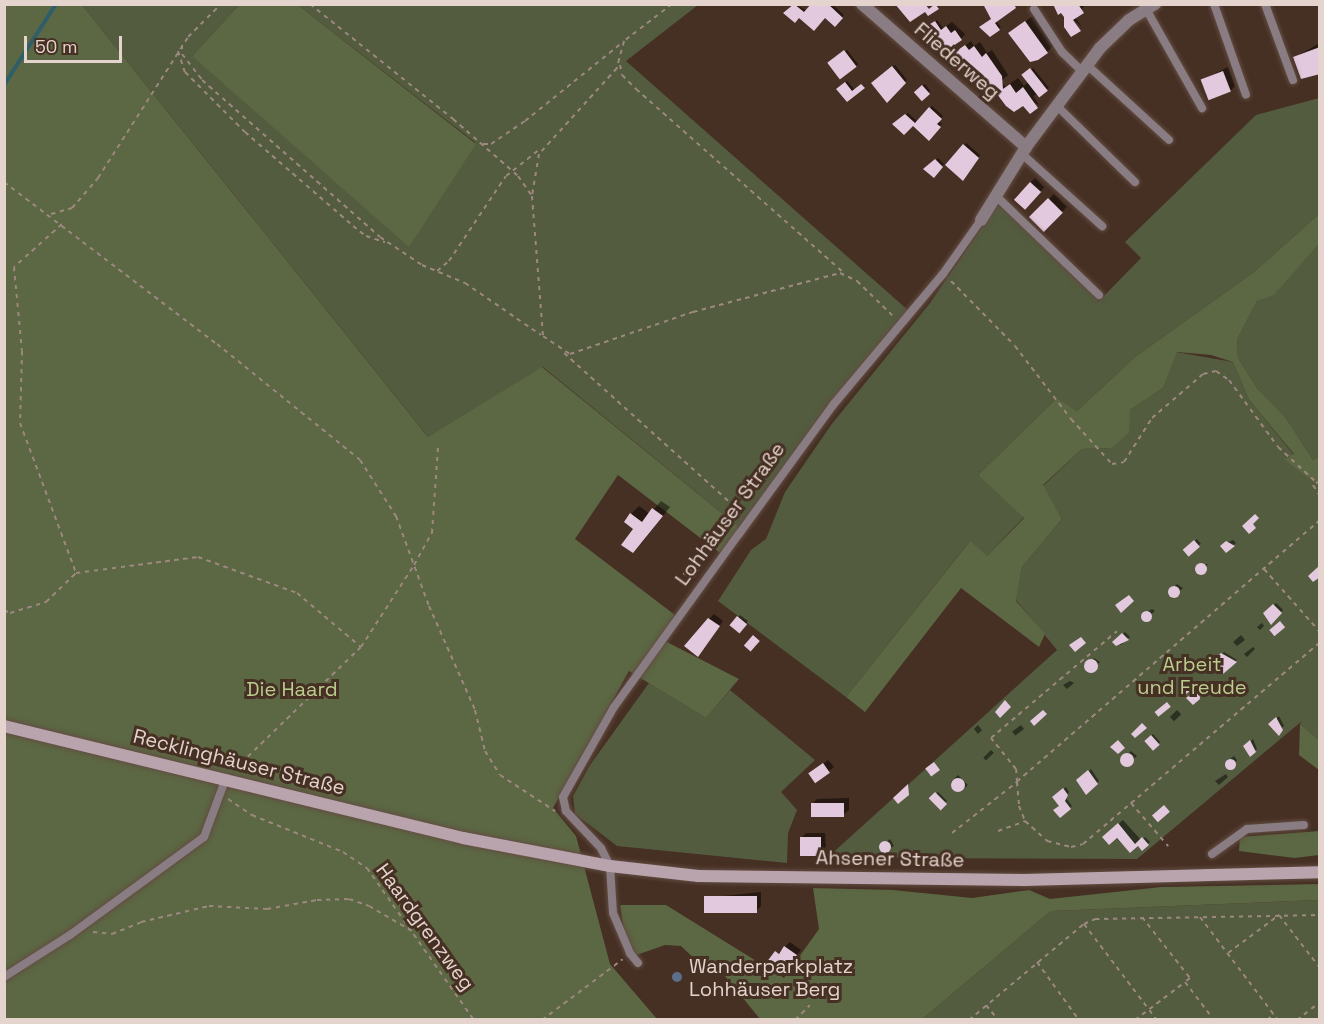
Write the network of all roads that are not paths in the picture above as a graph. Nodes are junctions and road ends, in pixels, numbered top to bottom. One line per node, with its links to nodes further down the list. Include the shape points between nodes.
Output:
1 (862, 4): 12 (street, Fliederweg)
2 (1214, 4): 8 (lane)
3 (1266, 4): 7 (lane)
4 (1151, 7): 6 (street, Lohhäuser Straße, via 1113,34); 10 (lane, Lohhäuser Straße)
5 (1034, 9): 6 (lane, via 1062,52)
6 (1085, 68): 9 (street, Lohhäuser Straße); 11 (lane)
7 (1293, 80)
8 (1246, 95)
9 (1057, 106): 12 (street, Lohhäuser Straße); 13 (lane)
10 (1202, 108)
11 (1169, 140)
12 (1024, 150): 14 (street, Lohhäuser Straße); 16 (lane)
13 (1135, 182)
14 (996, 196): 15 (street, Lohhäuser Straße); 17 (lane)
15 (981, 220): 23 (lane, Lohhäuser Straße, via 943,274 834,405 614,707 563,797 566,811 601,848)
16 (1102, 226)
17 (1099, 295)
18 (4, 726): 19 (main road, Recklinghäuser Straße)
19 (226, 777): 21 (main road, Recklinghäuser Straße); 26 (lane, via 204,837 70,935)
20 (1304, 825): 22 (lane, via 1247,829)
21 (463, 837): 23 (main road, Ahsener Straße)
22 (1212, 854)
23 (609, 866): 24 (main road, Ahsener Straße, via 698,876 1024,880); 25 (lane, via 613,914)
24 (1320, 872)
25 (638, 963)
26 (4, 977)

